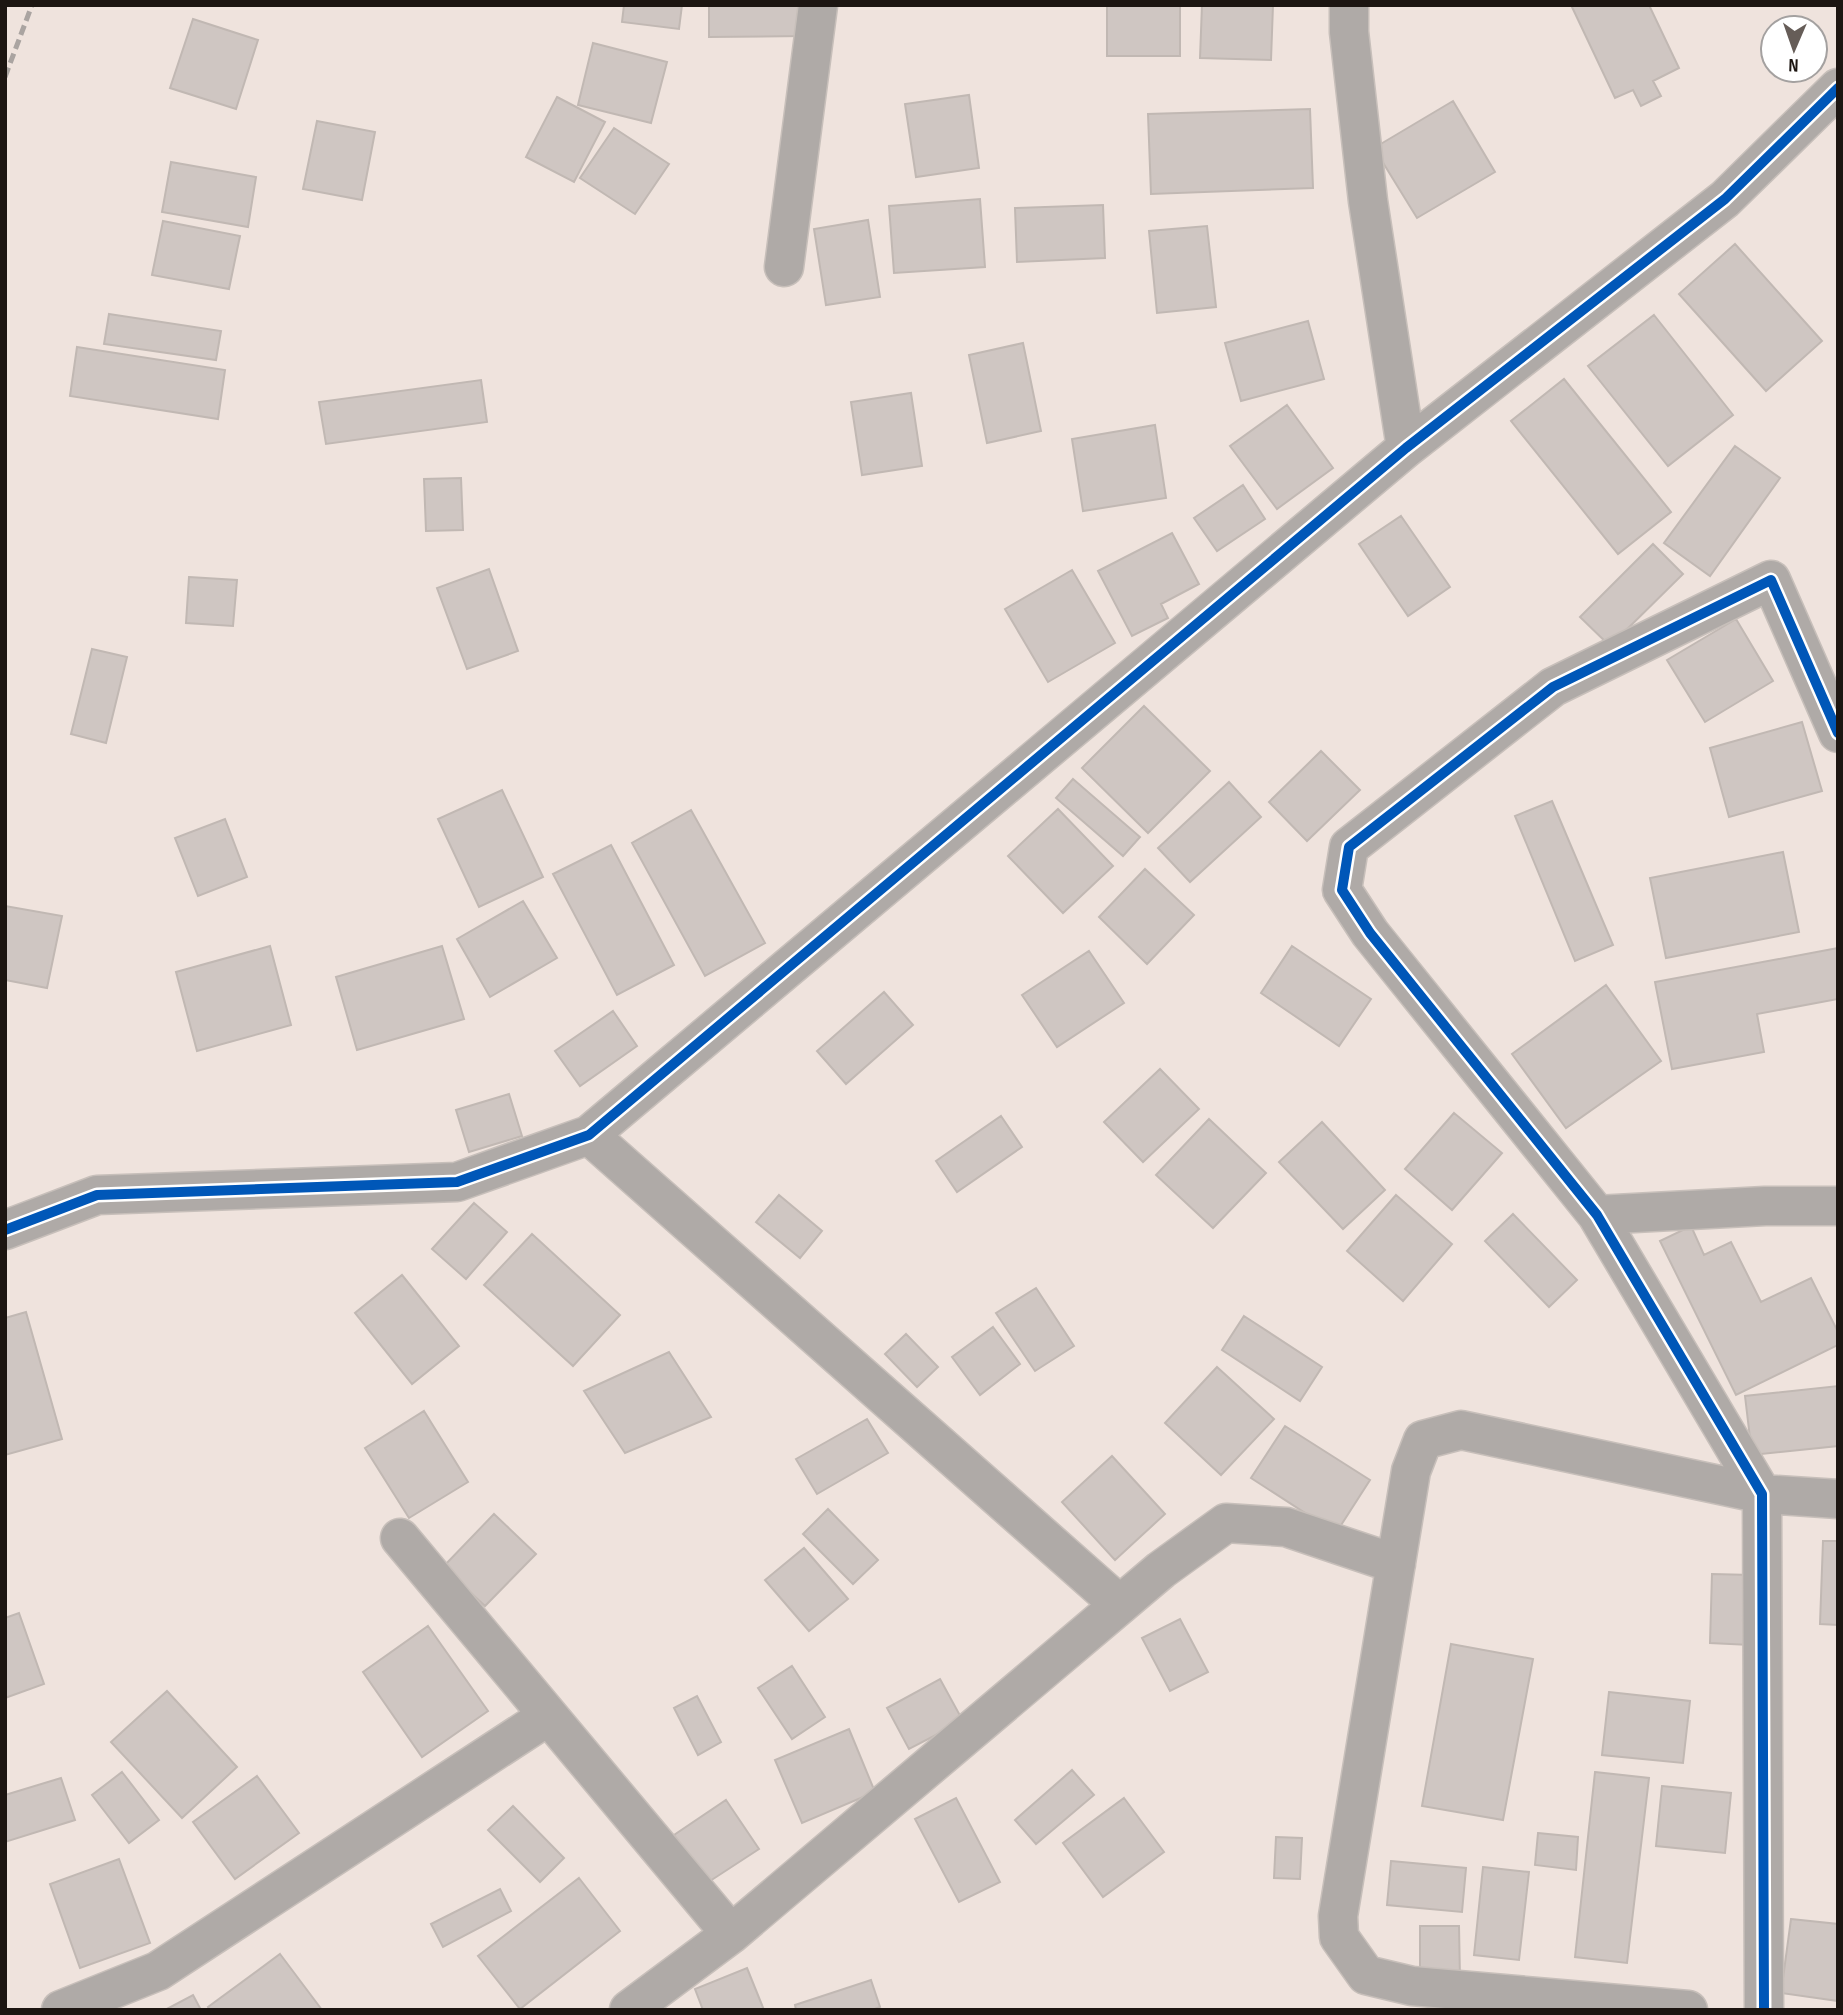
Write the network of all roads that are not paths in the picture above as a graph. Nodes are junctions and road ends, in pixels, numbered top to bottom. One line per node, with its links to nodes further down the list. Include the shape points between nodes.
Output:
1 (818, 5): 4 (street)
2 (1349, 5): 5 (street, via 1368,201)
3 (1838, 88): 5 (street, via 1725,199)
4 (784, 267)
5 (1406, 448): 7 (street)
6 (1838, 733): 9 (street, via 1770,580 1553,687 1349,847 1342,890 1370,933)
7 (589, 1135): 10 (street, via 457,1182 97,1195); 15 (street)
8 (1838, 1206): 9 (street)
9 (1597, 1215): 11 (street)
10 (5, 1230)
11 (1762, 1494): 12 (street); 14 (street, via 1461,1430 1423,1440 1411,1471); 21 (street)
12 (1838, 1499)
13 (400, 1538): 16 (street)
14 (1396, 1564): 15 (street, via 1286,1527 1226,1522); 20 (street, via 1338,1916 1339,1937 1366,1975 1412,1986)
15 (1120, 1605): 17 (street)
16 (548, 1716): 17 (street); 18 (street, via 158,1971)
17 (732, 1934): 19 (street)
18 (61, 2010)
19 (629, 2010)
20 (1688, 2010)
21 (1764, 2010)

